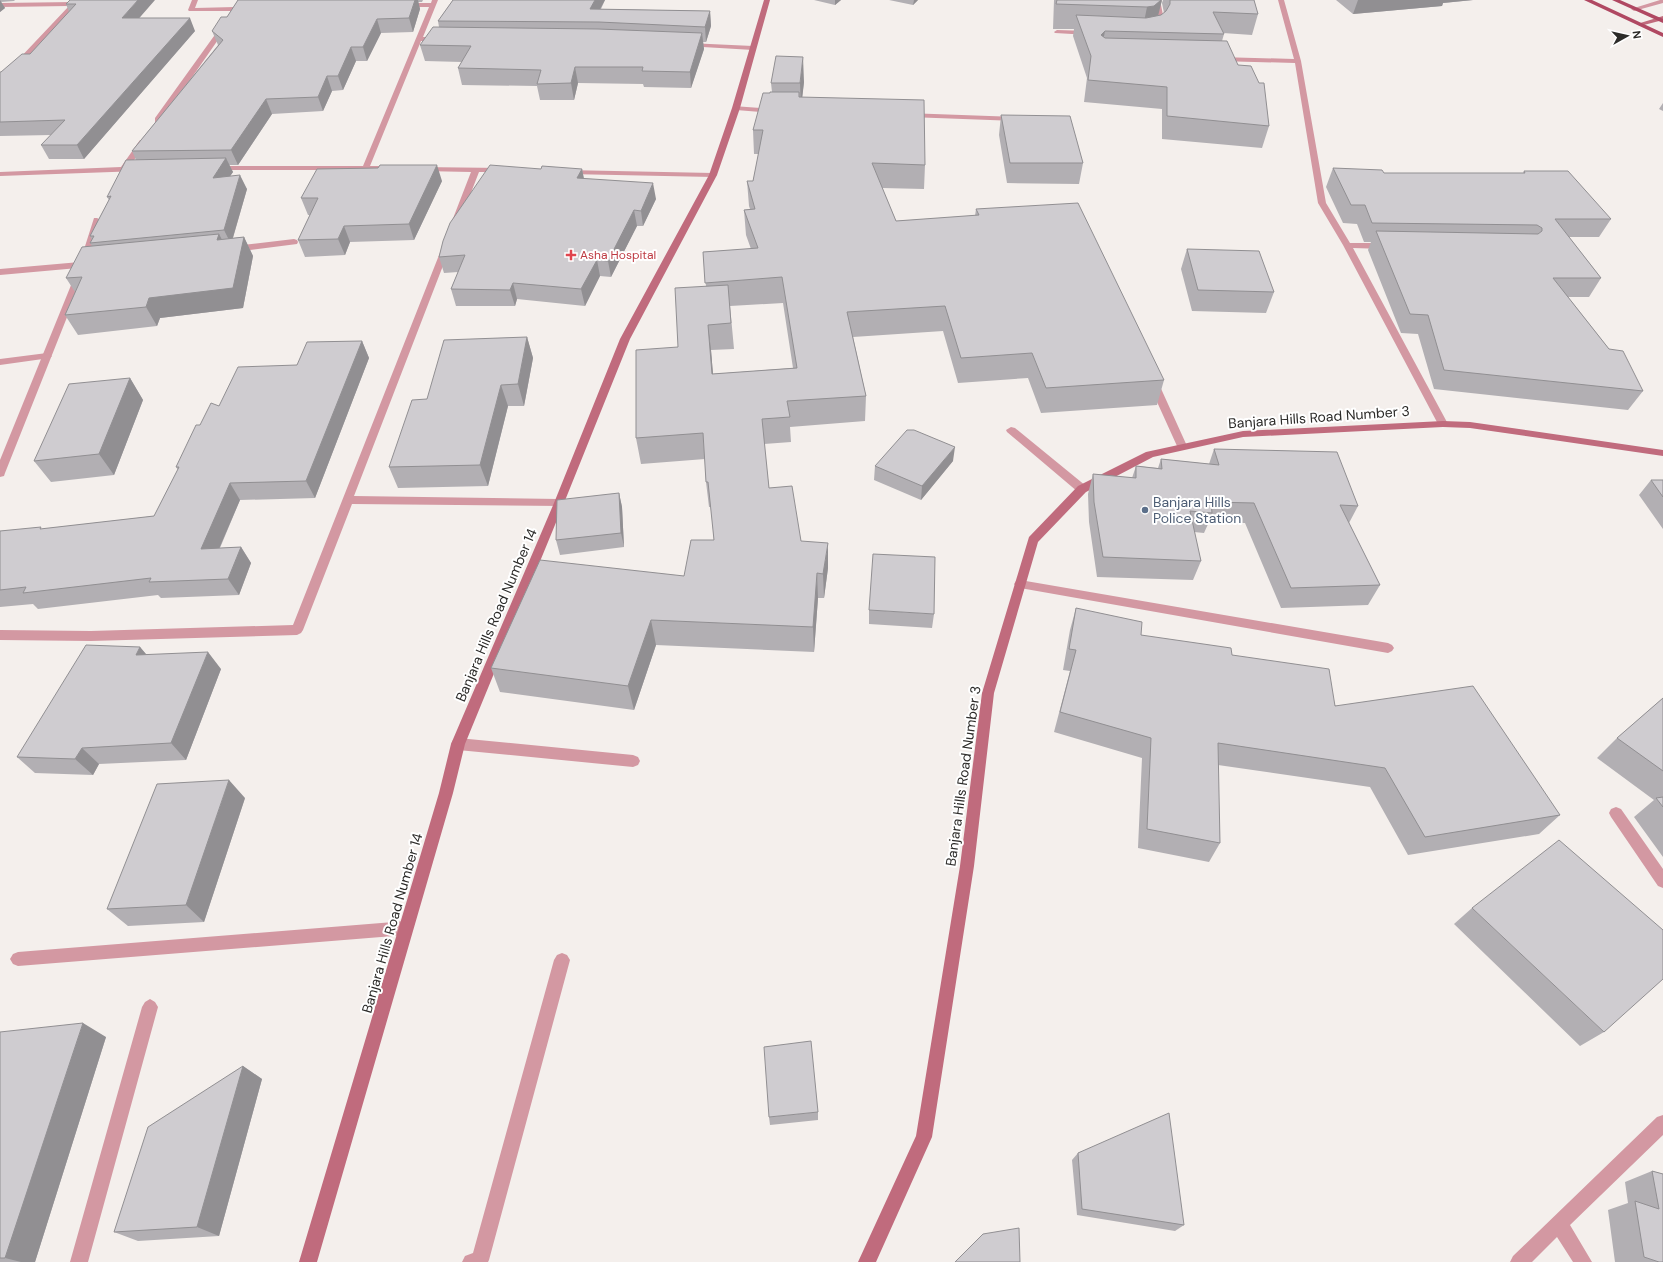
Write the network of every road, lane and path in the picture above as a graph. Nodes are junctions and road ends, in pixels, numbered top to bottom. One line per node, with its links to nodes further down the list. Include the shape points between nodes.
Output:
1 (195, 0): 14 (street, via 191,10)
2 (245, 0): 14 (street)
3 (767, 0): 24 (street, Banjara Hills Road Number 14)
4 (1157, 0): 19 (street, via 1162,25)
5 (1281, 0): 26 (street)
6 (1588, 0): 16 (main road)
7 (1615, 0): 12 (main road)
8 (1663, 1): 12 (street)
9 (434, 2): 11 (street); 21 (street)
10 (0, 5): 27 (street, via 74,4)
11 (394, 6)
12 (1634, 8): 15 (main road)
13 (252, 9): 14 (street)
14 (236, 10): 32 (street)
15 (1662, 20): 16 (street)
16 (1640, 24): 20 (main road)
17 (1057, 32): 18 (street)
18 (1096, 33)
19 (1154, 33)
20 (1663, 35)
21 (419, 39): 22 (street); 34 (street)
22 (450, 40)
23 (681, 45): 24 (street)
24 (753, 48): 28 (street, Banjara Hills Road Number 14)
25 (1211, 59): 26 (street)
26 (1298, 61): 45 (street, via 1322,203)
27 (0, 83)
28 (736, 108): 29 (street); 42 (street, Banjara Hills Road Number 14)
29 (785, 112)
30 (902, 115): 31 (street)
31 (1028, 119)
32 (155, 124)
33 (146, 137): 36 (street)
34 (366, 167): 35 (street); 38 (street)
35 (210, 168)
36 (124, 169): 37 (street); 41 (street)
37 (147, 169)
38 (476, 170): 39 (street); 60 (street)
39 (508, 170)
40 (563, 172): 42 (street)
41 (0, 174)
42 (712, 175): 61 (street, Banjara Hills Road Number 14, via 625,339)
43 (97, 220): 49 (street)
44 (294, 242): 47 (street)
45 (1347, 245): 46 (street); 54 (street)
46 (1394, 246)
47 (224, 250)
48 (99, 263): 49 (street)
49 (83, 265): 50 (street); 51 (street)
50 (0, 272)
51 (47, 356): 52 (street); 58 (street)
52 (0, 362)
53 (1150, 376): 56 (street)
54 (1443, 424): 56 (street, Banjara Hills Road Number 3, via 1243,434); 57 (street, Banjara Hills Road Number 3, via 1470,425)
55 (1011, 430): 59 (street)
56 (1182, 446): 59 (street, Banjara Hills Road Number 3, via 1150,454)
57 (1663, 453)
58 (0, 473)
59 (1082, 489): 62 (street, Banjara Hills Road Number 3, via 1033,540)
60 (348, 500): 61 (street); 63 (street, via 297,630 91,636)
61 (559, 503): 65 (street, Banjara Hills Road Number 14)
62 (1020, 584): 64 (street); 78 (street, Banjara Hills Road Number 3, via 988,693 966,866 924,1137)
63 (0, 635)
64 (1388, 648)
65 (458, 744): 66 (street); 69 (street, Banjara Hills Road Number 14)
66 (633, 761)
67 (1616, 813): 68 (street)
68 (1663, 881)
69 (406, 928): 70 (street); 76 (street, Banjara Hills Road Number 14)
70 (18, 959)
71 (562, 960): 77 (street, via 480,1260)
72 (150, 1007): 75 (street)
73 (1663, 1123): 74 (street)
74 (1559, 1224): 79 (street); 80 (street)
75 (80, 1262)
76 (308, 1262)
77 (471, 1262)
78 (867, 1262)
79 (1519, 1262)
80 (1583, 1262)

